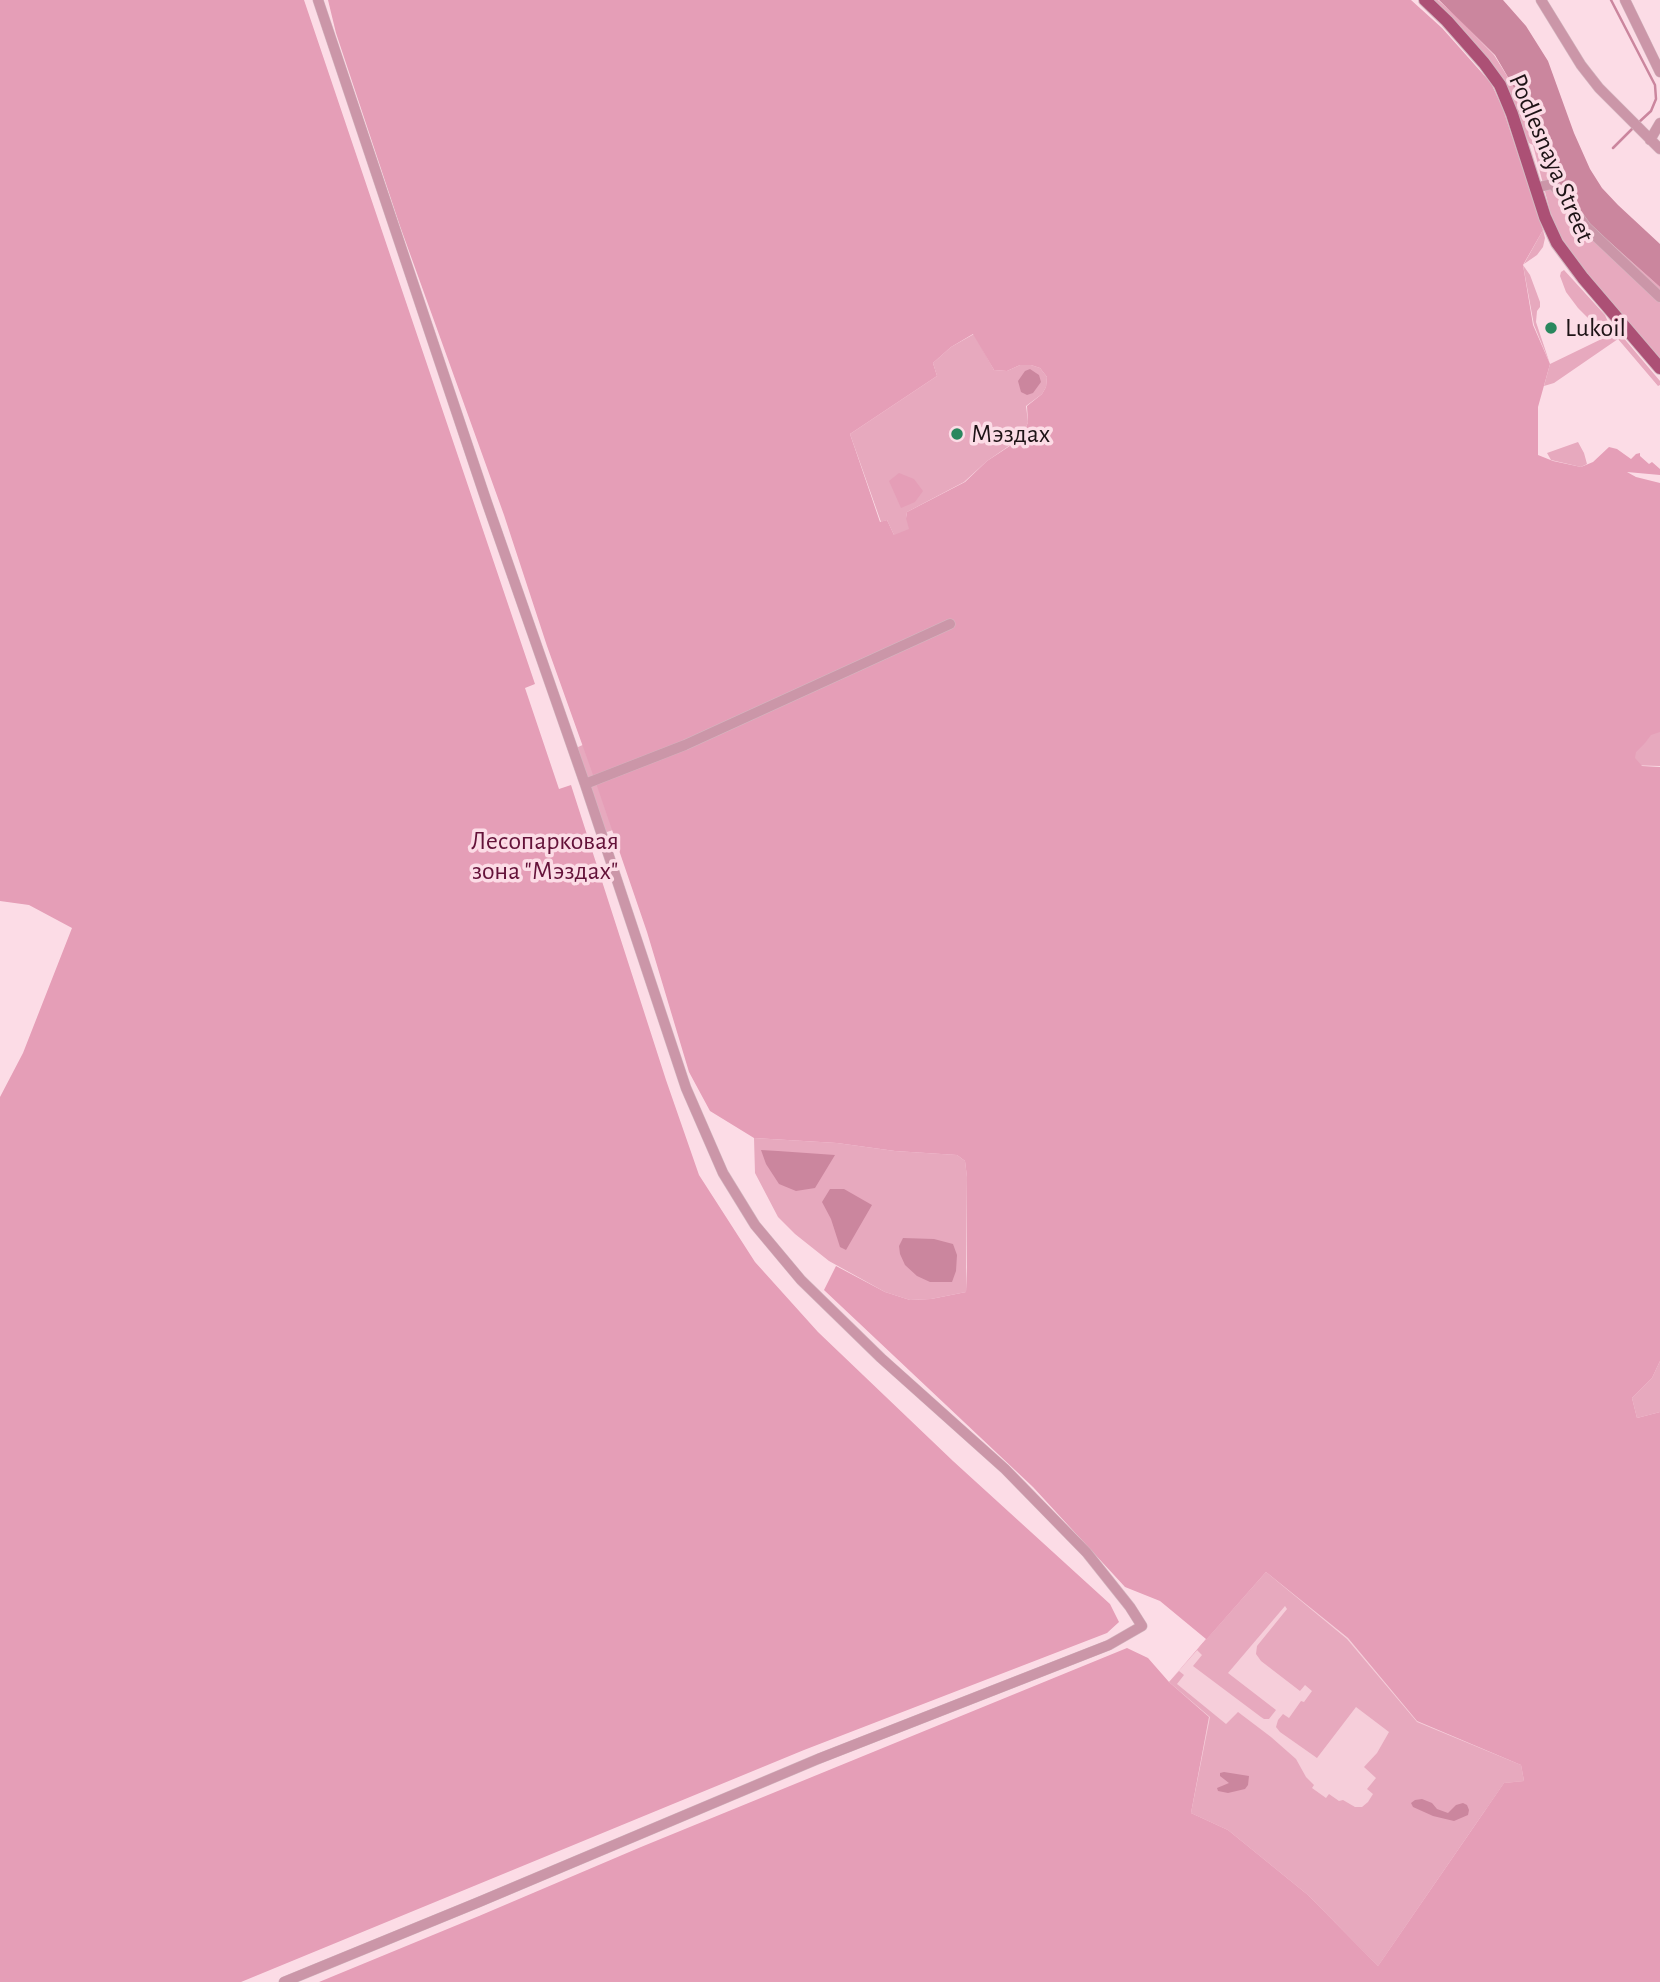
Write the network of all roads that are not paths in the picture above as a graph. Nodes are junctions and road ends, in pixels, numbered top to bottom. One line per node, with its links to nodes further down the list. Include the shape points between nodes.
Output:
1 (318, 0): 13 (street)
2 (1425, 0): 9 (main road, Podlesnaya Street, via 1500,85)
3 (1541, 0): 7 (street, via 1580,65)
4 (1625, 0): 5 (street)
5 (1660, 72)
6 (1660, 123): 7 (street)
7 (1646, 136): 8 (street)
8 (1660, 149)
9 (1535, 188): 10 (street, via 1552,184 1586,226); 11 (main road, Podlesnaya Street, via 1557,243)
10 (1660, 297)
11 (1660, 368)
12 (950, 624): 13 (street, via 685,745)
13 (585, 783): 14 (street, via 686,1088 723,1173 754,1225 822,1302 1005,1469 1087,1553 1142,1626 1109,1645 806,1764)
14 (284, 1982)

